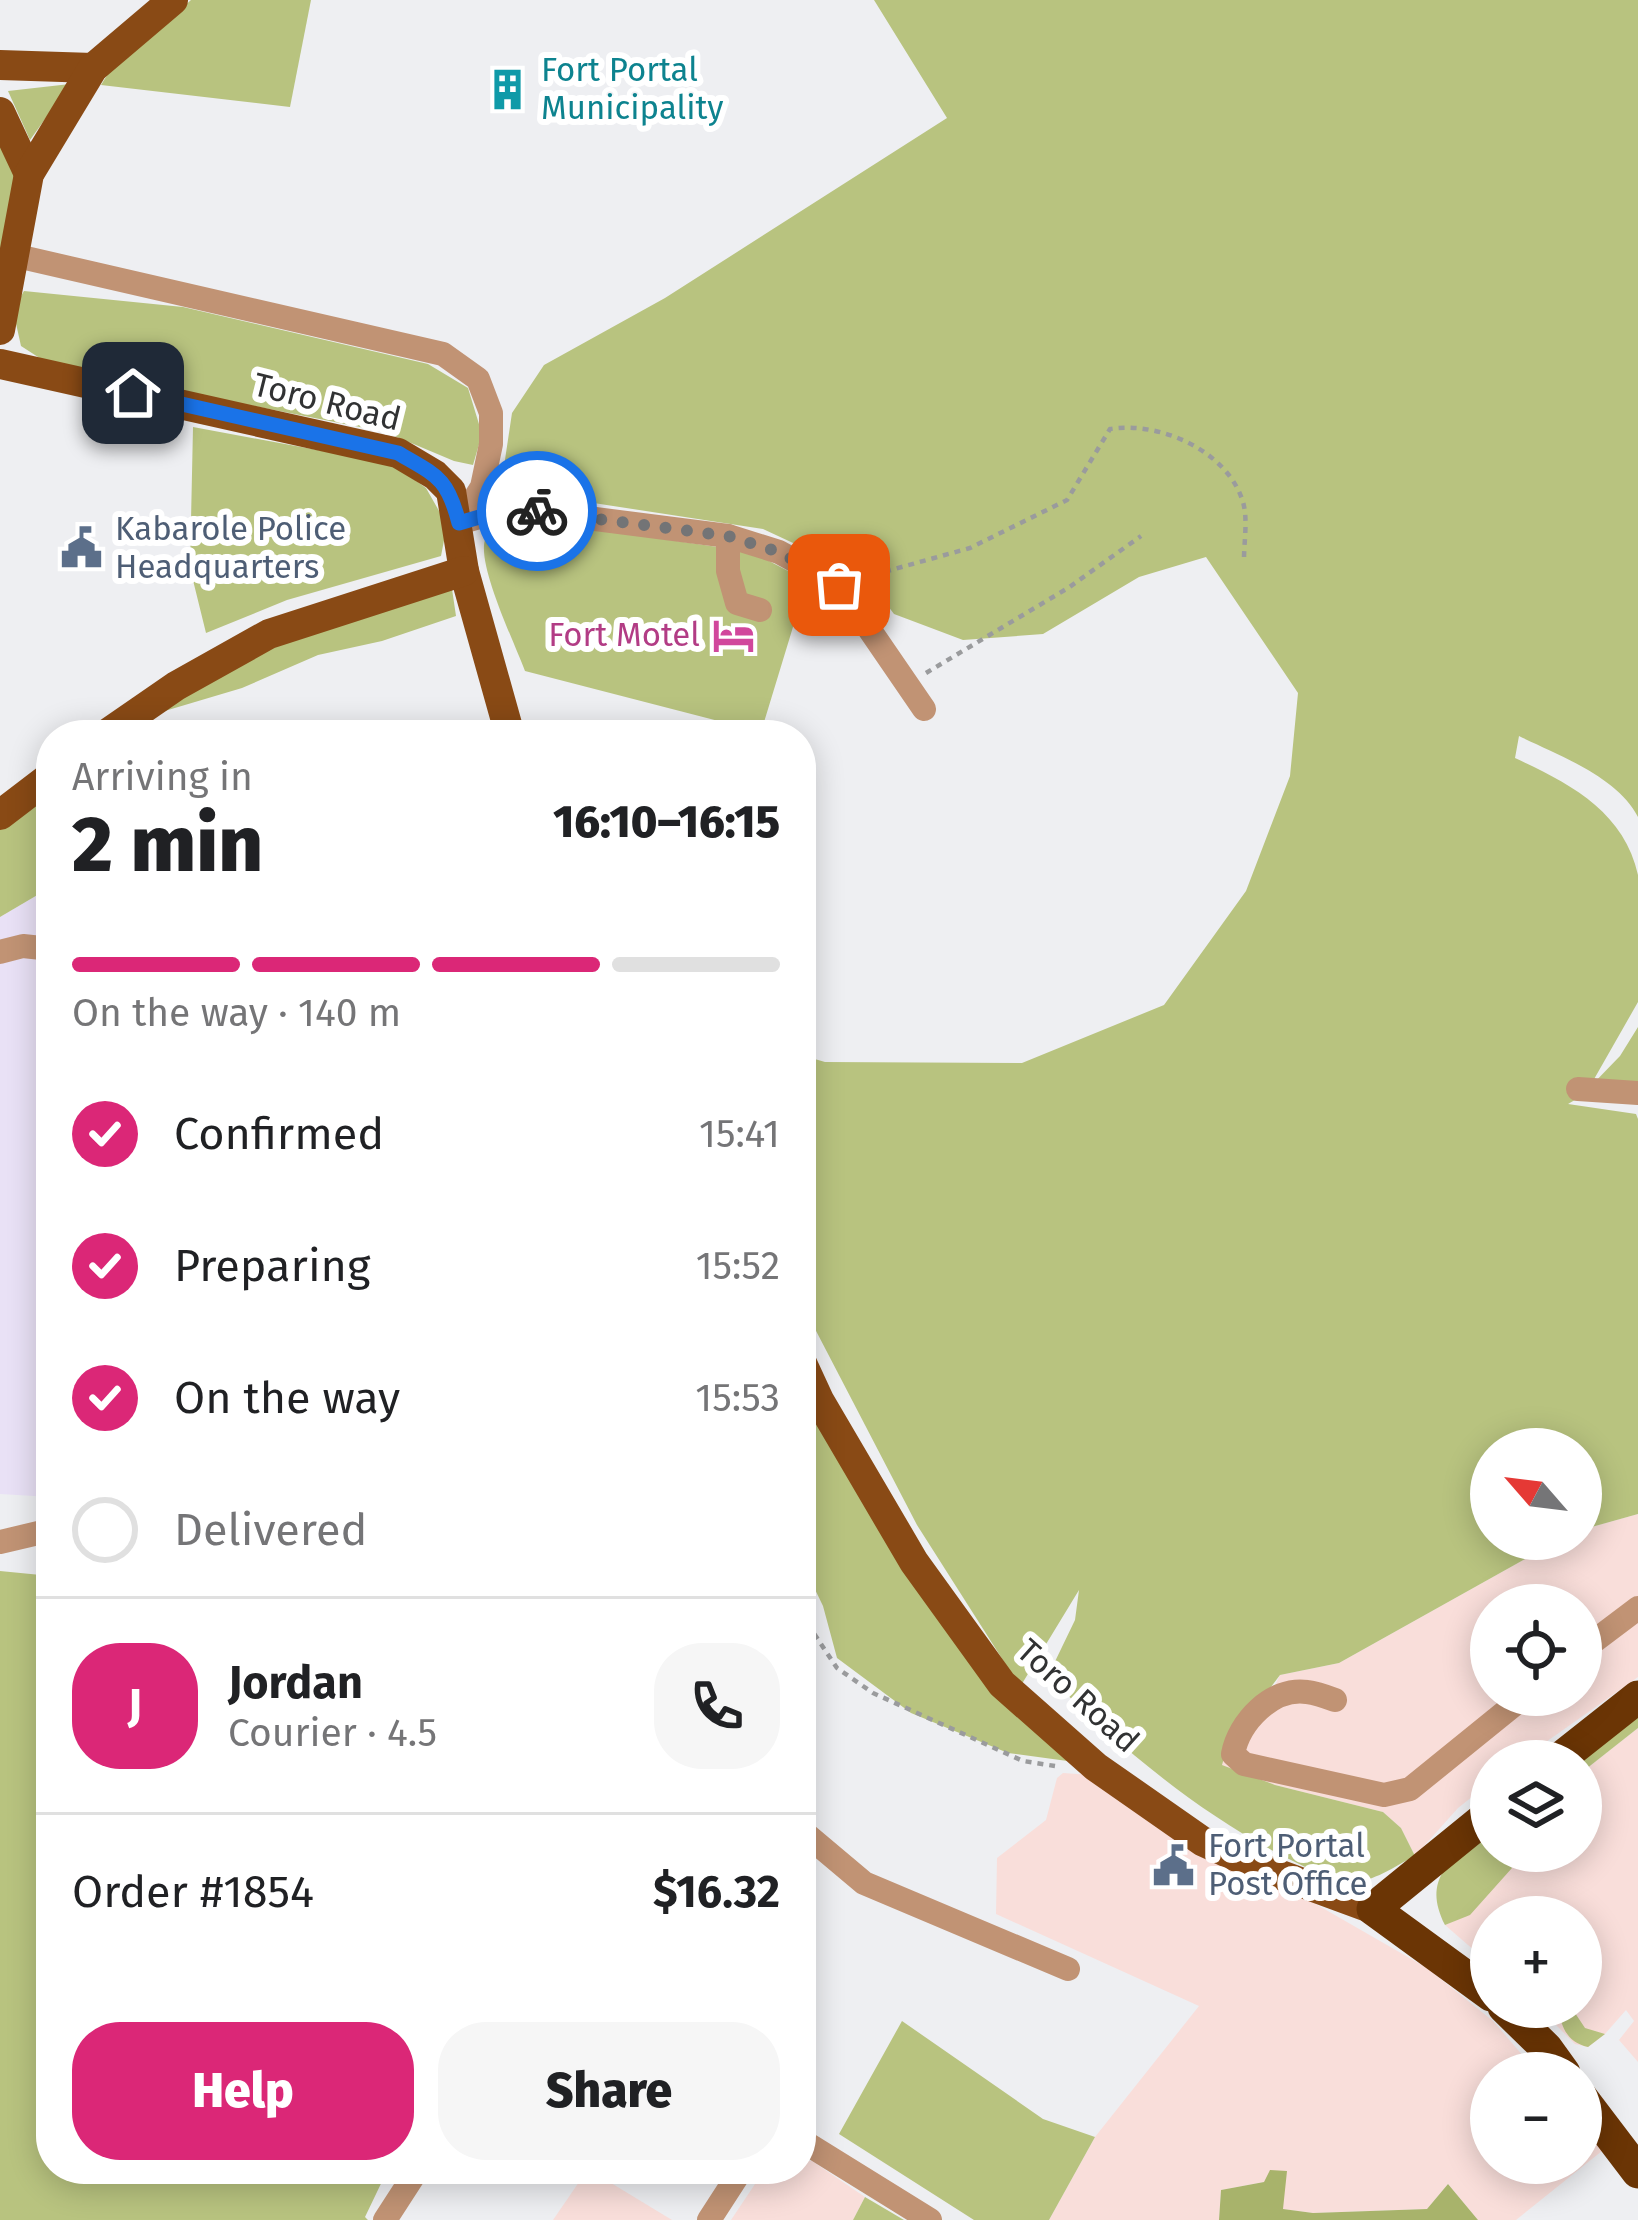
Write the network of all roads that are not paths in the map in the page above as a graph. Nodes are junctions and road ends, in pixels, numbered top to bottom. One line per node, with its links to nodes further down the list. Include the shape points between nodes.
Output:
1 (173, 0): 3 (main road)
2 (0, 65): 3 (main road)
3 (93, 68): 5 (main road)
4 (0, 112): 5 (main road)
5 (28, 174): 6 (main road)
6 (16, 256): 7 (main road); 9 (street, via 443,353 478,379 490,412 482,487)
7 (0, 330)
8 (0, 364): 9 (main road, Toro Road, via 398,453 451,491)
9 (459, 523): 10 (street, via 510,508); 11 (main road, Toro Road)
10 (728, 536): 12 (street, via 737,602); 13 (street, via 839,585)
11 (464, 571): 14 (main road, via 269,634); 15 (main road, Toro Road)
12 (760, 610)
13 (924, 709)
14 (139, 720)
15 (506, 720)
16 (36, 787): 17 (main road)
17 (0, 815)
18 (36, 947): 19 (street)
19 (0, 952)
20 (1578, 1089): 21 (street)
21 (1638, 1093)
22 (816, 1394): 33 (main road, Toro Road, via 914,1562 1001,1684 1096,1766 1202,1841)
23 (36, 1534): 24 (street)
24 (0, 1542)
25 (1638, 1608): 26 (street)
26 (1602, 1636)
27 (1638, 1697): 30 (highway)
28 (1335, 1700): 29 (street, via 1304,1690 1273,1699 1242,1725 1233,1754 1244,1764 1384,1795 1410,1789)
29 (1500, 1716)
30 (1584, 1740)
31 (1470, 1830): 33 (highway)
32 (816, 1842): 34 (street, via 864,1883)
33 (1373, 1909): 35 (highway)
34 (1068, 1970)
35 (1470, 1980)
36 (1526, 2028): 37 (highway)
37 (1549, 2052)
38 (1602, 2125): 40 (highway)
39 (816, 2149): 45 (street)
40 (1638, 2172)
41 (408, 2184): 43 (street)
42 (732, 2184): 44 (street)
43 (385, 2220)
44 (709, 2220)
45 (930, 2220)

